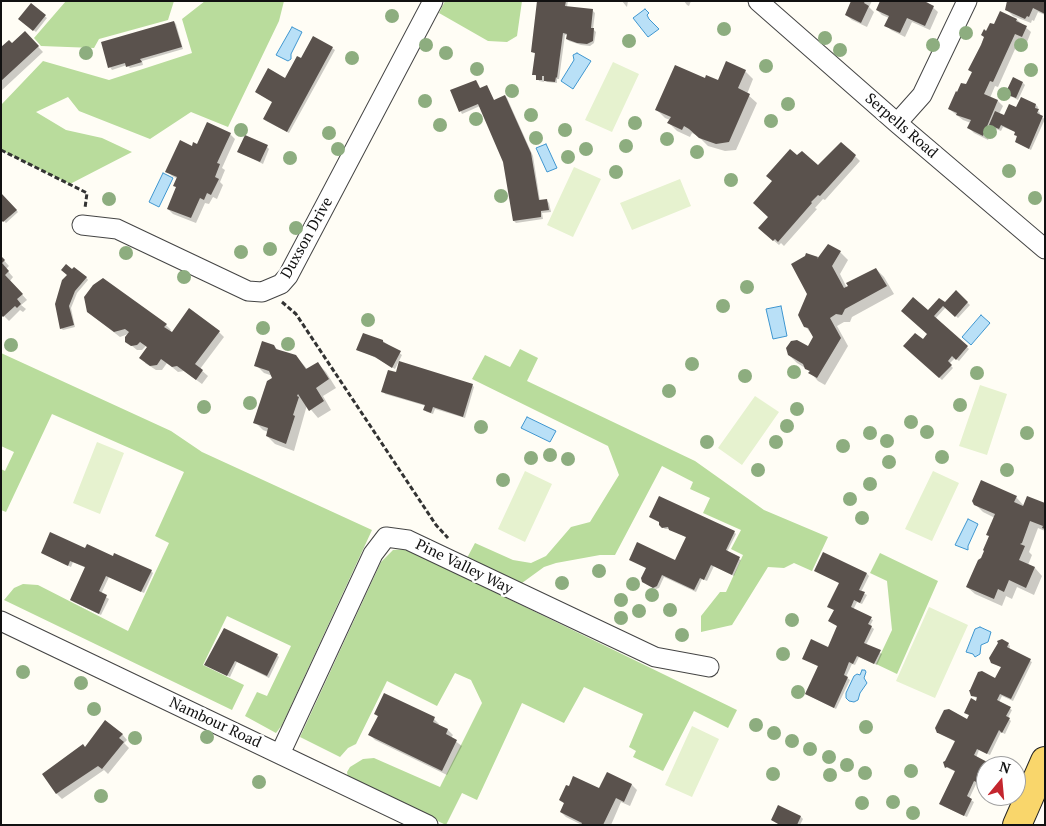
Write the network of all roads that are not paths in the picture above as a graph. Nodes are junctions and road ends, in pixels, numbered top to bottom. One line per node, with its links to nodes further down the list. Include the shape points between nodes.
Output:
1 (433, 1): 5 (street, Duxson Drive, via 281,284 262,292 248,291 117,230)
2 (758, 1): 4 (street, Serpells Road)
3 (968, 1): 4 (street, via 922,95)
4 (896, 123): 6 (street, Serpells Road)
5 (82, 225)
6 (1045, 249)
7 (1, 621): 9 (street, Nambour Road)
8 (709, 667): 9 (street, Pine Valley Way, via 655,658 408,540 386,537 373,554)
9 (280, 754): 11 (street, Nambour Road)
10 (1045, 761): 12 (main road)
11 (428, 825)
12 (1017, 825)

